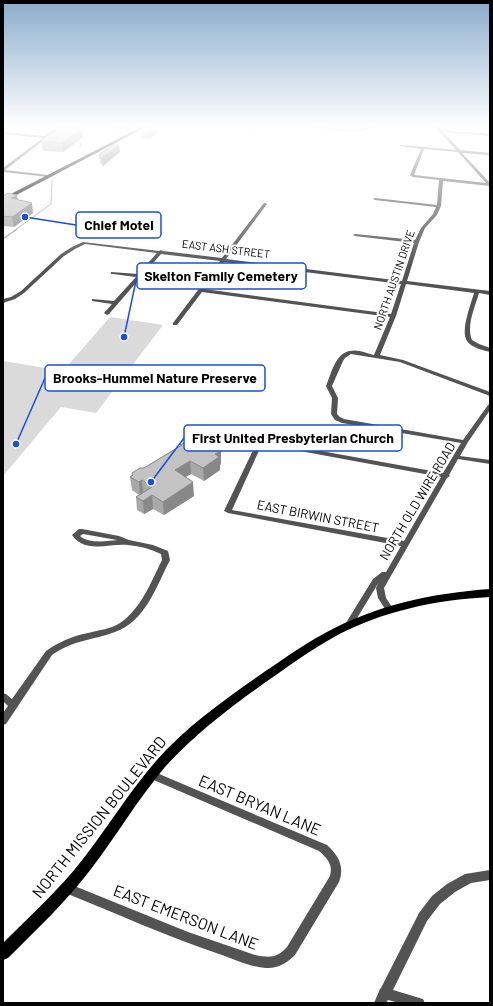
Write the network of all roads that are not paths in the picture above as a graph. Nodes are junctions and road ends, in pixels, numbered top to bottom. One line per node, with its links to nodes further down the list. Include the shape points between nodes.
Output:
1 (30, 174): 5 (street)
2 (52, 174): 5 (main road)
3 (412, 174): 6 (street)
4 (480, 174): 7 (street)
5 (48, 176): 9 (main road)
6 (441, 180): 7 (street); 11 (street, NORTH AUSTIN DRIVE)
7 (490, 185)
8 (375, 199): 11 (street)
9 (3, 200)
10 (265, 204): 15 (street)
11 (439, 206): 13 (street, NORTH AUSTIN DRIVE, via 423,228)
12 (354, 235): 13 (street)
13 (417, 242): 18 (street, NORTH AUSTIN DRIVE)
14 (161, 251): 15 (street, EAST ASH STREET); 17 (street); 22 (street, EAST ASH STREET, via 91,243 78,244 61,256 18,296)
15 (224, 259): 18 (street, EAST ASH STREET); 19 (street)
16 (113, 273): 17 (street)
17 (139, 276): 24 (street)
18 (404, 282): 20 (street, EAST ASH STREET); 26 (street, NORTH AUSTIN DRIVE)
19 (200, 290): 26 (street); 27 (street)
20 (477, 292): 21 (street, EAST ASH STREET); 28 (street, via 468,337 473,343)
21 (490, 293)
22 (3, 300)
23 (94, 300): 24 (street)
24 (116, 302): 25 (street)
25 (107, 313)
26 (392, 316): 29 (street, NORTH AUSTIN DRIVE)
27 (175, 324)
28 (490, 350)
29 (378, 356): 30 (street, via 401,361); 32 (street, via 347,352 342,356 329,386 334,396 333,411 336,418)
30 (490, 394)
31 (490, 406): 32 (street, NORTH OLD WIRE ROAD)
32 (465, 442): 33 (street, NORTH OLD WIRE ROAD)
33 (457, 457): 34 (street); 35 (street, NORTH OLD WIRE ROAD)
34 (490, 462)
35 (447, 476): 37 (street, NORTH OLD WIRE ROAD); 37 (street, EAST BIRWIN STREET, via 260,442 228,511)
36 (128, 542): 36 (street, via 87,531 76,535 80,541 88,543); 43 (street, via 153,546 165,553 166,560 129,622 114,630 90,634 57,646 49,653)
37 (405, 544): 38 (street, NORTH OLD WIRE ROAD)
38 (388, 571): 40 (street, NORTH OLD WIRE ROAD, via 380,592); 41 (street, via 376,581)
39 (490, 593): 40 (main road, NORTH MISSION BOULEVARD, via 446,597)
40 (390, 610): 41 (main road, NORTH MISSION BOULEVARD)
41 (348, 626): 45 (main road, NORTH MISSION BOULEVARD, via 301,652 218,711 192,733)
42 (3, 696): 43 (street)
43 (13, 705): 44 (street)
44 (3, 721)
45 (152, 775): 47 (main road, NORTH MISSION BOULEVARD); 48 (street, EAST BRYAN LANE, via 323,848 336,862 338,871 335,878)
46 (490, 875): 50 (street, via 469,878 436,900 423,917)
47 (67, 888): 48 (street, EAST EMERSON LANE, via 188,938 256,961 275,963); 49 (main road, NORTH MISSION BOULEVARD)
48 (291, 951)
49 (3, 954)
50 (382, 998): 51 (street)
51 (419, 1003)

